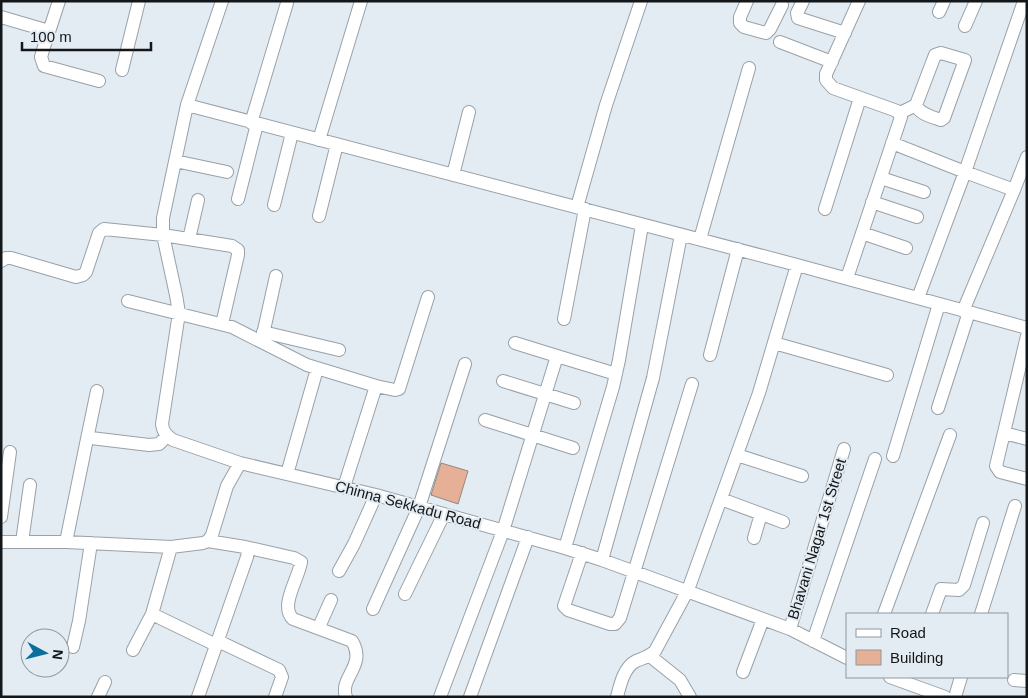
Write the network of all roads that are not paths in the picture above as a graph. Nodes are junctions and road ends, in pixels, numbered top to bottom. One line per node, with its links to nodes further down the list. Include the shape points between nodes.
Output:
1 (59, 1): 15 (street)
2 (139, 1): 20 (street)
3 (222, 1): 23 (street)
4 (361, 1): 29 (street)
5 (641, 1): 44 (street, via 606,105)
6 (747, 1): 12 (street, via 740,23 744,28 762,32 770,29)
7 (803, 1): 16 (street, via 798,18)
8 (858, 1): 16 (street)
9 (976, 1): 14 (street)
10 (1024, 1): 35 (street)
11 (288, 3): 27 (street)
12 (782, 6)
13 (1, 17): 15 (street)
14 (965, 26)
15 (49, 30): 21 (street, via 41,57 44,66)
16 (845, 32): 18 (street)
17 (780, 42): 18 (street)
18 (832, 62): 22 (street, via 826,74 828,84)
19 (749, 68): 53 (street)
20 (122, 70)
21 (99, 81)
22 (860, 98): 26 (street); 45 (street)
23 (187, 105): 27 (street); 33 (street)
24 (916, 105): 24 (street, via 935,55 941,52 965,60 944,118 920,112); 26 (street)
25 (469, 112): 36 (street)
26 (900, 112): 31 (street)
27 (254, 123): 28 (street); 40 (street)
28 (292, 133): 29 (street); 43 (street)
29 (319, 140): 30 (street)
30 (337, 144): 36 (street); 46 (street)
31 (892, 144): 35 (street); 37 (street)
32 (1027, 157): 38 (street)
33 (175, 161): 34 (street); 50 (street, via 163,218)
34 (227, 172)
35 (965, 172): 38 (street); 61 (street)
36 (453, 175): 44 (street)
37 (881, 178): 39 (street); 42 (street)
38 (1014, 190): 64 (street)
39 (924, 192)
40 (238, 199)
41 (198, 200): 52 (street)
42 (872, 202): 47 (street); 49 (street)
43 (274, 205)
44 (581, 208): 48 (street); 66 (street)
45 (826, 209)
46 (319, 216)
47 (917, 217)
48 (642, 224): 51 (street); 78 (street)
49 (862, 233): 54 (street); 59 (street)
50 (163, 235): 52 (street); 56 (street, via 101,230 86,272 76,277 10,258); 65 (street)
51 (681, 235): 53 (street); 130 (street, via 650,393)
52 (189, 239): 67 (street, via 232,246 238,250)
53 (700, 239): 55 (street)
54 (906, 248)
55 (738, 249): 57 (street); 74 (street)
56 (1, 261)
57 (797, 265): 59 (street); 72 (street)
58 (276, 276): 70 (street)
59 (847, 278): 61 (street)
60 (428, 297): 82 (street, via 399,389)
61 (918, 298): 63 (street)
62 (128, 301): 65 (street)
63 (939, 304): 64 (street); 100 (street)
64 (966, 311): 68 (street); 88 (street)
65 (179, 313): 67 (street); 92 (street, via 162,424)
66 (564, 318)
67 (222, 324): 70 (street)
68 (1027, 328)
69 (1027, 336): 84 (street)
70 (262, 337): 73 (street); 77 (street, via 297,361)
71 (516, 343): 75 (street)
72 (774, 343): 79 (street); 99 (street)
73 (339, 350)
74 (710, 355)
75 (557, 356): 78 (street); 85 (street)
76 (465, 364): 112 (street)
77 (317, 369): 82 (street); 103 (street)
78 (616, 374): 128 (street)
79 (886, 375)
80 (503, 381): 85 (street)
81 (692, 384): 131 (street)
82 (376, 386): 107 (street)
83 (97, 391): 94 (street)
84 (1014, 392): 86 (street); 90 (street)
85 (545, 394): 87 (street); 93 (street)
86 (1027, 394)
87 (574, 403)
88 (938, 408)
89 (485, 420): 93 (street)
90 (1004, 433): 95 (street); 105 (street, via 996,466 1000,472)
91 (950, 435): 137 (street)
92 (167, 436): 94 (street, via 159,444 149,445); 102 (street, Chinna Sekkadu Road)
93 (533, 436): 96 (street); 118 (street)
94 (87, 439): 124 (street)
95 (1027, 439)
96 (573, 448)
97 (844, 449): 143 (street, Bhavani Nagar 1st Street)
98 (10, 452): 108 (street)
99 (737, 455): 104 (street); 110 (street)
100 (892, 456)
101 (875, 459): 144 (street)
102 (240, 463): 103 (street, Chinna Sekkadu Road); 121 (street, via 227,486)
103 (287, 474): 107 (street, Chinna Sekkadu Road)
104 (802, 476)
105 (1027, 479)
106 (30, 484): 123 (street)
107 (344, 487): 109 (street, Chinna Sekkadu Road)
108 (3, 494): 115 (street)
109 (376, 495): 112 (street, Chinna Sekkadu Road); 132 (street)
110 (721, 499): 114 (street); 133 (street)
111 (1015, 506): 139 (street)
112 (419, 507): 113 (street, Chinna Sekkadu Road); 136 (street)
113 (444, 514): 118 (street, Chinna Sekkadu Road); 134 (street)
114 (761, 514): 116 (street); 120 (street)
115 (1, 517)
116 (783, 522)
117 (983, 523): 138 (street, via 964,585 960,590 941,589)
118 (503, 531): 119 (street, Chinna Sekkadu Road); 159 (street)
119 (528, 538): 128 (street, Chinna Sekkadu Road); 160 (street)
120 (754, 538)
121 (208, 540): 126 (street); 127 (street)
122 (1, 542): 123 (street)
123 (22, 542): 124 (street)
124 (66, 542): 125 (street)
125 (91, 543): 126 (street); 146 (street)
126 (171, 547): 140 (street)
127 (245, 547): 142 (street, via 301,562 287,606 288,615); 145 (street, via 247,558)
128 (565, 548): 129 (street, Chinna Sekkadu Road)
129 (582, 553): 130 (street, Chinna Sekkadu Road); 131 (street, via 564,606 610,624 615,624 620,618)
130 (602, 560): 131 (street, Chinna Sekkadu Road)
131 (634, 570): 133 (street, Chinna Sekkadu Road)
132 (339, 571)
133 (688, 590): 141 (street, Chinna Sekkadu Road); 148 (street)
134 (405, 594)
135 (331, 600): 142 (street)
136 (373, 608)
137 (884, 613)
138 (932, 613)
139 (981, 613)
140 (152, 614): 145 (street); 147 (street)
141 (763, 619): 143 (street, Chinna Sekkadu Road); 150 (street)
142 (318, 628): 158 (street, via 348,638 355,646 356,666 344,689)
143 (790, 629): 144 (street, Chinna Sekkadu Road)
144 (813, 641): 149 (street, Chinna Sekkadu Road)
145 (217, 643): 156 (street); 157 (street, via 278,670 282,677)
146 (72, 647)
147 (133, 650)
148 (650, 656): 161 (street, via 633,662 627,669); 162 (street, via 680,680)
149 (846, 658)
150 (743, 672)
151 (893, 678): 154 (street)
152 (961, 678): 164 (street)
153 (105, 682): 155 (street)
154 (914, 686): 163 (street)
155 (98, 697)
156 (198, 697)
157 (275, 697)
158 (346, 697)
159 (440, 697)
160 (470, 697)
161 (617, 697)
162 (690, 697)
163 (945, 697)
164 (954, 697)

